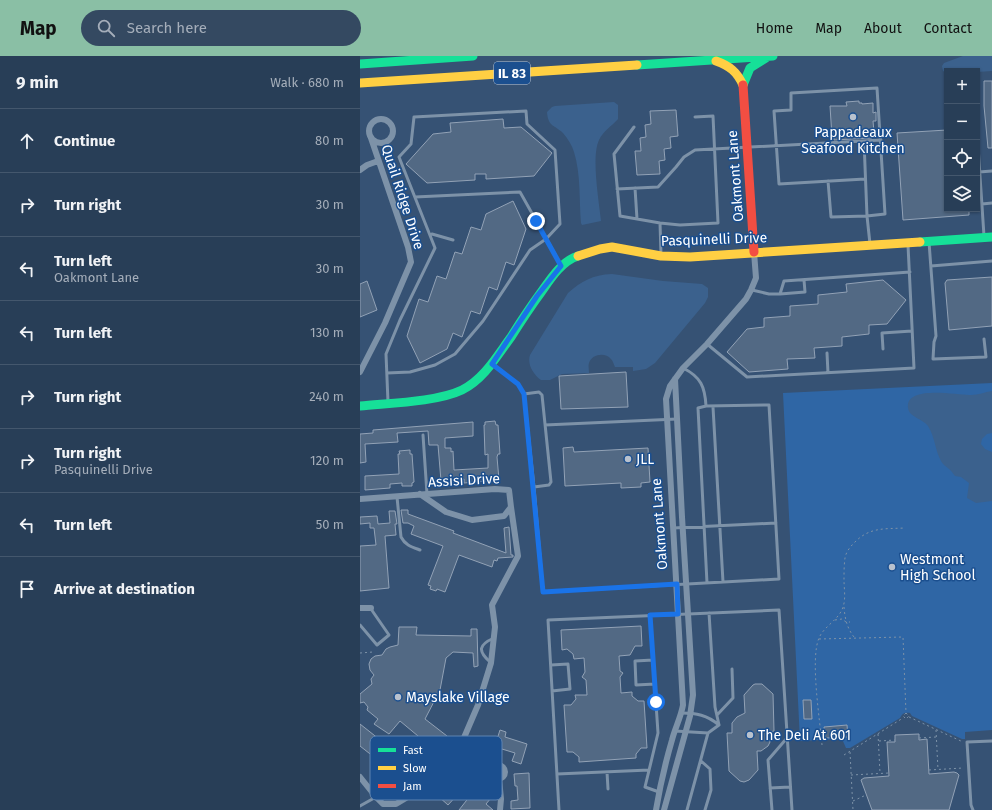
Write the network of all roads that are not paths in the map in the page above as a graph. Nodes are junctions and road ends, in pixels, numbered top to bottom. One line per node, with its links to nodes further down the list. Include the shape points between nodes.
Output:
1 (473, 56): 5 (main road)
2 (769, 56): 3 (main road, IL 83); 4 (main road, IL 83); 7 (main road, via 750,67)
3 (773, 56)
4 (711, 60): 6 (main road, IL 83); 7 (main road, via 733,68)
5 (360, 64)
6 (360, 83)
7 (743, 85): 14 (main road, Oakmont Lane)
8 (694, 117): 15 (lane, via 713,116)
9 (634, 128): 23 (lane, via 614,154)
10 (371, 138): 10 (street, Quail Ridge Drive, via 378,143 390,140 393,132 391,124 385,120 374,121 369,127); 16 (street, Quail Ridge Drive)
11 (881, 140): 12 (lane); 13 (lane, via 878,88 791,93 791,110 774,111); 27 (lane, via 885,214)
12 (864, 141): 13 (lane); 20 (lane)
13 (775, 146): 14 (lane); 21 (lane, via 779,184)
14 (747, 148): 15 (lane); 37 (main road, Oakmont Lane)
15 (715, 149): 22 (lane, via 695,150 684,157 658,187); 29 (lane, via 718,222 680,226)
16 (378, 160): 17 (street); 53 (street, Quail Ridge Drive, via 411,262 385,323)
17 (360, 170)
18 (992, 171): 19 (lane)
19 (980, 172): 25 (lane)
20 (865, 179): 21 (lane); 27 (lane)
21 (828, 181): 27 (lane, via 831,218)
22 (635, 188): 23 (lane); 28 (lane)
23 (617, 189): 28 (lane, via 620,216)
24 (414, 197): 32 (lane, via 520,192); 32 (lane, via 399,157 411,144 414,117 526,111 527,124 556,150 560,224); 55 (lane, via 435,248 386,354)
25 (982, 204): 26 (lane); 31 (lane)
26 (992, 204)
27 (867, 216): 36 (lane)
28 (637, 219): 29 (lane)
29 (660, 224): 38 (lane)
30 (432, 234): 33 (lane)
31 (988, 238): 34 (main road, Pasquinelli Drive)
32 (546, 239): 40 (lane); 55 (lane, via 530,250 483,321 455,354 435,365 410,372)
33 (453, 240)
34 (929, 241): 35 (main road, Pasquinelli Drive); 41 (lane)
35 (908, 243): 36 (main road, Pasquinelli Drive); 42 (lane)
36 (870, 245): 37 (main road, Pasquinelli Drive)
37 (754, 252): 38 (main road, Pasquinelli Drive, via 690,257); 44 (street, Oakmont Lane, via 756,278)
38 (661, 256): 40 (main road, Pasquinelli Drive, via 612,247 574,257)
39 (992, 261): 41 (lane)
40 (561, 266): 51 (main road, Pasquinelli Drive, via 537,296)
41 (931, 266): 47 (lane, via 936,336 933,359 986,357)
42 (910, 272): 43 (lane); 46 (lane)
43 (804, 280): 45 (lane, via 784,281); 45 (lane, via 805,292)
44 (752, 290): 45 (lane); 48 (street, Oakmont Lane)
45 (780, 294)
46 (912, 331): 49 (lane, via 882,333); 54 (lane, via 914,368)
47 (984, 338)
48 (707, 344): 52 (street, Oakmont Lane); 54 (lane, via 748,377)
49 (883, 349)
50 (827, 353): 54 (lane)
51 (492, 364): 57 (lane, via 518,384); 58 (main road, Pasquinelli Drive, via 470,385 454,394)
52 (683, 368): 56 (street, Oakmont Lane); 60 (lane, via 693,373 701,382 706,395)
53 (360, 372)
54 (828, 372)
55 (387, 373): 58 (lane)
56 (675, 379): 62 (street, Oakmont Lane, via 666,399); 63 (street, Oakmont Lane)
57 (524, 394): 64 (lane, via 539,392 542,395); 66 (lane)
58 (388, 403): 59 (main road, Pasquinelli Drive)
59 (360, 406)
60 (706, 406): 61 (lane); 74 (lane, via 698,408)
61 (713, 407): 72 (lane, via 769,404); 73 (lane)
62 (666, 419): 63 (lane); 64 (lane); 75 (street, Oakmont Lane)
63 (677, 419): 76 (street, Oakmont Lane)
64 (545, 425): 66 (lane, via 551,482 549,485)
65 (423, 435): 68 (lane)
66 (534, 487): 80 (lane, via 543,592)
67 (420, 494): 68 (street, Assisi Drive); 69 (street, Assisi Drive); 71 (street, Assisi Drive, via 446,512 472,520 504,516)
68 (427, 494): 71 (street, Assisi Drive, via 495,488 509,490)
69 (397, 496): 70 (street, Assisi Drive); 77 (lane, via 401,537 407,545)
70 (360, 499)
71 (511, 507): 89 (street, via 518,556 492,605)
72 (776, 522): 73 (lane); 78 (lane, via 779,580)
73 (720, 526): 74 (lane); 78 (lane)
74 (703, 527): 76 (lane); 79 (lane)
75 (673, 528): 76 (lane); 80 (street, Oakmont Lane)
76 (682, 528): 81 (street, Oakmont Lane)
77 (420, 550)
78 (723, 582): 79 (lane)
79 (707, 583): 81 (lane)
80 (677, 584): 81 (lane); 85 (street, Oakmont Lane)
81 (686, 584): 86 (street, Oakmont Lane)
82 (360, 608): 83 (street)
83 (371, 608): 88 (lane, via 390,635 377,645)
84 (709, 613): 86 (lane); 98 (lane); 104 (lane, via 780,610)
85 (678, 614): 86 (lane); 87 (lane); 96 (street, Oakmont Lane)
86 (688, 614): 97 (street, Oakmont Lane, via 693,695)
87 (650, 615): 90 (lane); 92 (lane, via 548,620)
88 (360, 625)
89 (494, 638): 91 (street); 91 (lane, via 482,646 483,654)
90 (653, 660): 94 (lane); 94 (lane, via 635,661 636,685)
91 (491, 663): 103 (street)
92 (551, 665): 95 (lane); 95 (lane, via 568,664 570,690)
93 (732, 669): 98 (lane, via 733,698)
94 (655, 684): 107 (lane, via 658,733)
95 (552, 691): 109 (lane)
96 (682, 713): 97 (lane); 100 (street, Oakmont Lane)
97 (690, 713): 99 (lane, via 711,718); 101 (street, Oakmont Lane)
98 (717, 715): 99 (lane)
99 (719, 725): 102 (lane)
100 (675, 731): 101 (lane); 115 (street, Oakmont Lane)
101 (685, 732): 102 (lane); 124 (street, Oakmont Lane)
102 (708, 733): 106 (lane)
103 (465, 736)
104 (787, 738): 111 (lane); 112 (lane, via 768,760)
105 (992, 741): 129 (lane, via 968,742)
106 (701, 761): 125 (lane); 126 (lane, via 710,769 711,790)
107 (649, 770): 108 (lane); 115 (lane, via 645,787)
108 (607, 772): 109 (lane); 113 (lane)
109 (557, 774): 122 (lane)
110 (360, 777): 114 (street)
111 (790, 787): 112 (lane); 128 (lane)
112 (770, 788): 127 (lane)
113 (608, 789)
114 (370, 790)
115 (659, 792): 123 (street, Oakmont Lane)
116 (371, 800): 120 (lane)
117 (379, 800): 118 (street, via 383,804 396,804)
118 (403, 800)
119 (501, 800): 121 (street)
120 (360, 806)
121 (500, 810)
122 (559, 810)
123 (656, 810)
124 (664, 810)
125 (687, 810)
126 (706, 810)
127 (772, 810)
128 (792, 810)
129 (973, 810)

